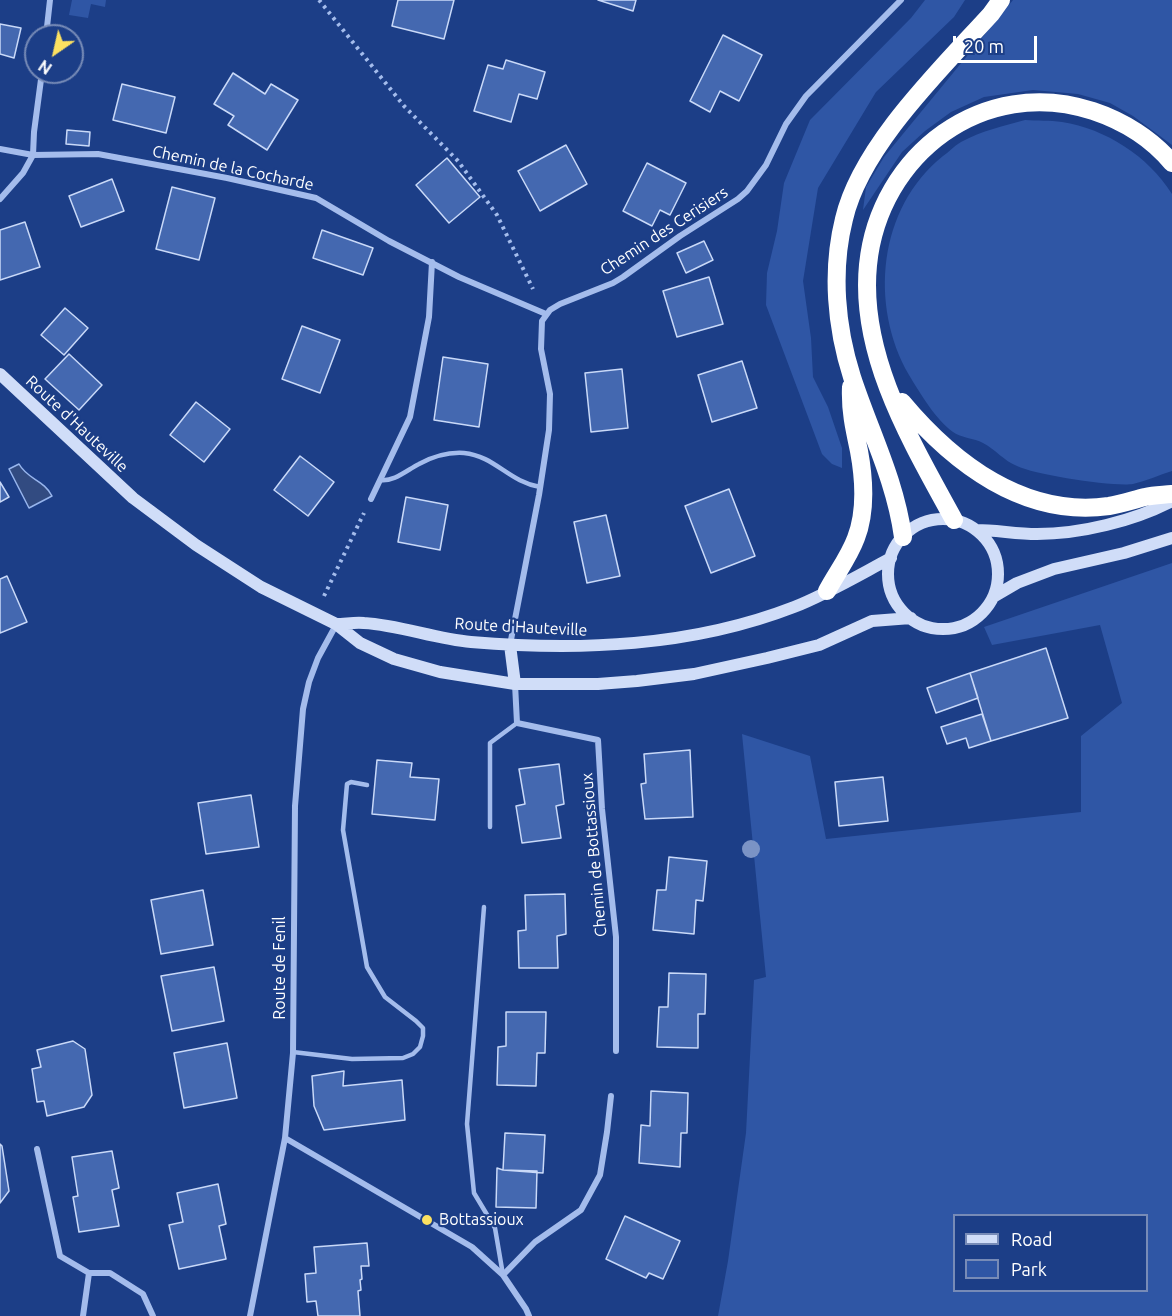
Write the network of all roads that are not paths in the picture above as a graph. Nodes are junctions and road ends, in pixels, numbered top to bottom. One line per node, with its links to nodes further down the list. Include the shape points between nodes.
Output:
1 (50, 0): 4 (street)
2 (902, 0): 11 (street, Chemin des Cerisiers, via 806,96 757,179 738,199 613,283 560,304)
3 (1001, 0): 13 (highway, via 912,102 857,184 844,218 837,291 841,335)
4 (47, 24)
5 (40, 84): 7 (street)
6 (0, 149): 7 (street, Chemin de la Cocharde)
7 (33, 154): 9 (street, via 23,173); 10 (street, Chemin de la Cocharde, via 98,154 316,198)
8 (1172, 164): 14 (highway, via 1155,146 1123,124 1067,105 1011,105 973,116 940,135 900,176 882,209 871,246 869,312)
9 (0, 199)
10 (432, 262): 11 (street, Chemin de la Cocharde); 15 (street, via 429,317 410,417)
11 (546, 314): 16 (street, via 540,327 550,412)
12 (0, 374): 28 (main road, Route d'Hauteville, via 133,498 261,587)
13 (852, 376): 22 (highway, via 894,489); 25 (highway, via 850,408 862,473 861,516 856,538)
14 (887, 384): 17 (highway, via 950,453 983,476 1022,495 1076,507 1109,506); 20 (highway)
15 (380, 480): 16 (lane, via 392,479 436,457 464,453 483,458 515,480); 18 (street)
16 (540, 487): 29 (street)
17 (1172, 494)
18 (371, 500)
19 (1172, 501): 21 (main road, via 1153,511 1101,526 1037,534)
20 (954, 520): 21 (main road); 22 (main road, via 924,522)
21 (976, 530): 26 (main road, via 992,549 998,565)
22 (903, 537): 24 (main road)
23 (1172, 538): 26 (main road, via 1124,554 1054,569)
24 (891, 558): 25 (main road, Route d'Hauteville); 27 (main road, via 891,591)
25 (826, 591): 29 (main road, Route d'Hauteville, via 794,607 690,637 597,646)
26 (993, 597): 27 (main road, via 977,617 954,628 928,626)
27 (911, 618): 30 (main road, via 872,621 819,645 694,674 598,684)
28 (336, 624): 29 (main road, Route d'Hauteville, via 363,623 451,641); 30 (main road, via 360,643 394,659 440,672); 36 (street, Route de Fenil, via 318,658 303,709 295,807)
29 (510, 645): 30 (main road)
30 (515, 684): 31 (street)
31 (517, 723): 33 (lane, via 490,743); 35 (street, Chemin de Bottassioux, via 598,740 616,937)
32 (367, 785): 36 (lane, via 347,784 343,830 365,959 385,997 423,1028 420,1047 403,1058 352,1059)
33 (490, 827)
34 (484, 907): 41 (lane, via 467,1124 474,1193 495,1228)
35 (616, 1051)
36 (293, 1052): 38 (street, Route de Fenil)
37 (611, 1096): 41 (street, via 600,1175 581,1209 535,1242)
38 (285, 1138): 41 (street, via 472,1247); 44 (street, Route de Fenil)
39 (37, 1149): 40 (street, via 60,1256)
40 (89, 1273): 42 (street); 43 (street, via 110,1273 143,1294)
41 (503, 1275): 45 (street)
42 (83, 1316)
43 (153, 1316)
44 (250, 1316)
45 (529, 1316)

